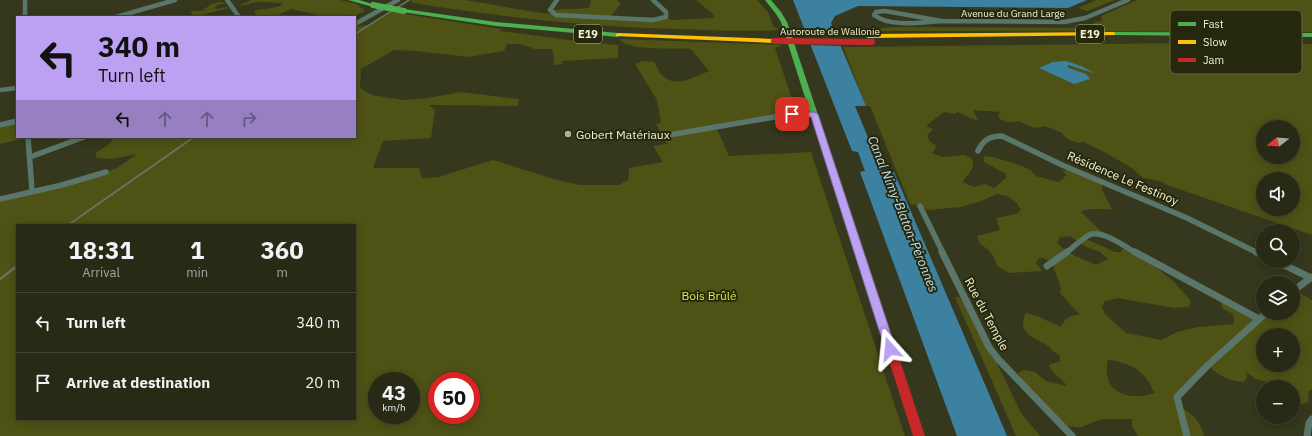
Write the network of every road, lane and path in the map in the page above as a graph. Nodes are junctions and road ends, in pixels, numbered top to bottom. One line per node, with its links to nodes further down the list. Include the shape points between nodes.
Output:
1 (25, 0): 14 (street)
2 (152, 0): 12 (street)
3 (175, 0): 12 (street)
4 (227, 0): 16 (street)
5 (351, 0): 13 (main road, Autoroute de Wallonie / E19, bridge)
6 (382, 0): 13 (main road, Autoroute de Wallonie / E19)
7 (398, 0): 18 (street)
8 (557, 0): 9 (street, via 550,10 556,15 653,20 666,17 665,10)
9 (653, 0)
10 (768, 0): 28 (main road, via 784,22)
11 (1128, 0): 17 (street, Avenue du Grand Large, via 1086,18 1064,22)
12 (157, 5): 15 (street)
13 (408, 8): 22 (main road, Autoroute de Wallonie / E19, via 588,27 772,38)
14 (25, 16)
15 (119, 16)
16 (237, 16)
17 (942, 21): 17 (street, Avenue du Grand Large, via 887,21 874,15 885,10)
18 (356, 23)
19 (1170, 34): 22 (main road, Autoroute de Wallonie / E19)
20 (1302, 35): 21 (main road, Autoroute de Wallonie / E19)
21 (1312, 35)
22 (870, 39): 23 (main road, Autoroute de Wallonie / E19)
23 (1170, 40)
24 (1302, 41): 25 (main road, Autoroute de Wallonie / E19)
25 (1312, 41)
26 (16, 88): 27 (street)
27 (0, 90)
28 (814, 114): 31 (street, via 792,114); 48 (main road)
29 (16, 121): 30 (street)
30 (0, 125)
31 (663, 136)
32 (28, 138): 35 (street)
33 (81, 138): 35 (street)
34 (978, 151): 40 (street, Résidence Le Festinoy, via 986,138 1002,136 1062,165 1174,212)
35 (30, 157): 37 (street)
36 (106, 172): 37 (street)
37 (32, 191): 38 (street)
38 (0, 199)
39 (920, 206): 49 (street, Rue du Temple, via 989,347)
40 (1256, 252)
41 (1047, 266): 45 (street, via 1090,235 1100,234)
42 (1290, 268): 43 (street)
43 (1311, 278): 44 (street)
44 (1300, 286)
45 (1256, 317)
46 (1258, 320): 50 (street, via 1177,397)
47 (1312, 419): 51 (street)
48 (919, 436)
49 (1072, 436)
50 (1187, 436)
51 (1307, 436)

